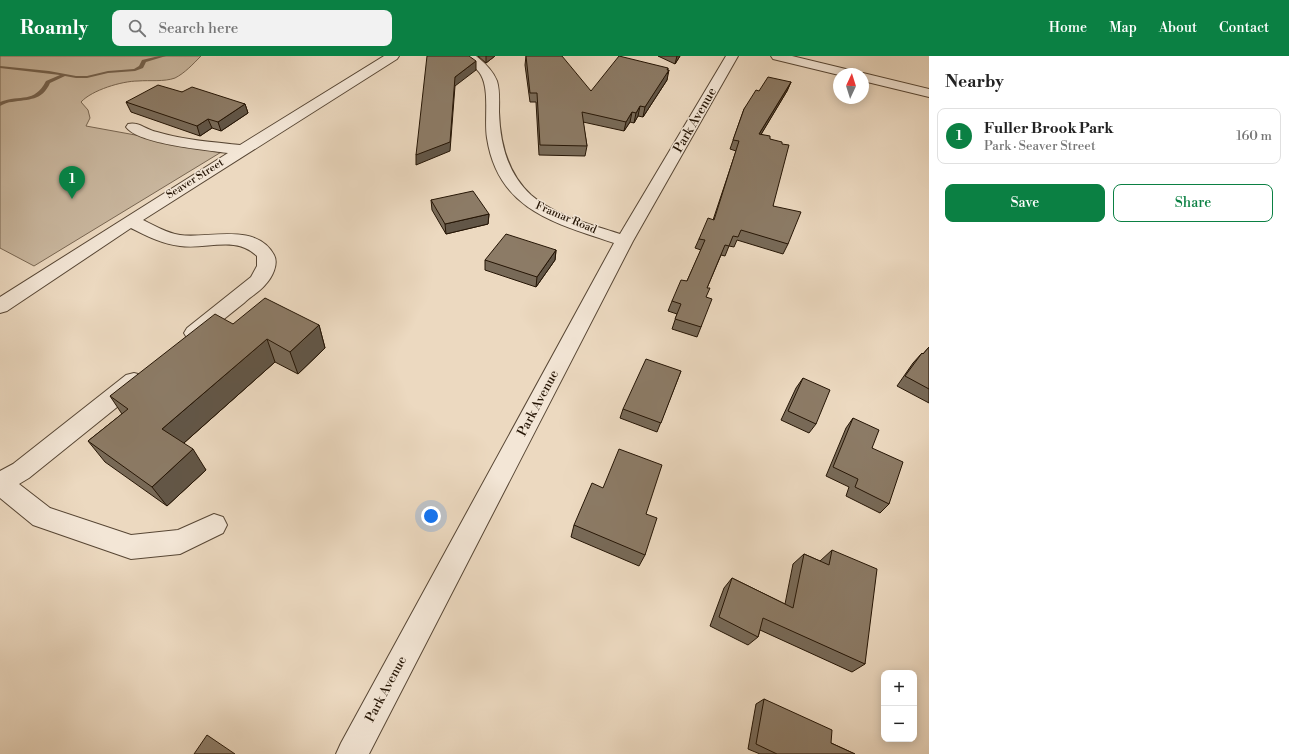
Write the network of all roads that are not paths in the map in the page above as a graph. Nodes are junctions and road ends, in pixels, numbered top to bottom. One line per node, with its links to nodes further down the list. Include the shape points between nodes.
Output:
1 (393, 56): 9 (street, Seaver Street)
2 (468, 56): 11 (street, Framar Road, via 490,79 494,142 511,184 528,200 551,214)
3 (732, 56): 11 (street, Park Avenue)
4 (777, 56): 5 (street)
5 (833, 70)
6 (869, 78): 7 (street)
7 (929, 93)
8 (133, 127): 9 (street, via 143,134)
9 (241, 150): 10 (street, Seaver Street)
10 (130, 221): 12 (street, Seaver Street); 13 (street, via 182,241 242,239 258,248 267,258 264,272 258,281)
11 (624, 241): 17 (street, Park Avenue)
12 (0, 306)
13 (182, 343)
14 (151, 368): 15 (street, via 21,471)
15 (0, 483): 16 (street, via 42,517 131,547 180,542)
16 (214, 525)
17 (352, 754)

